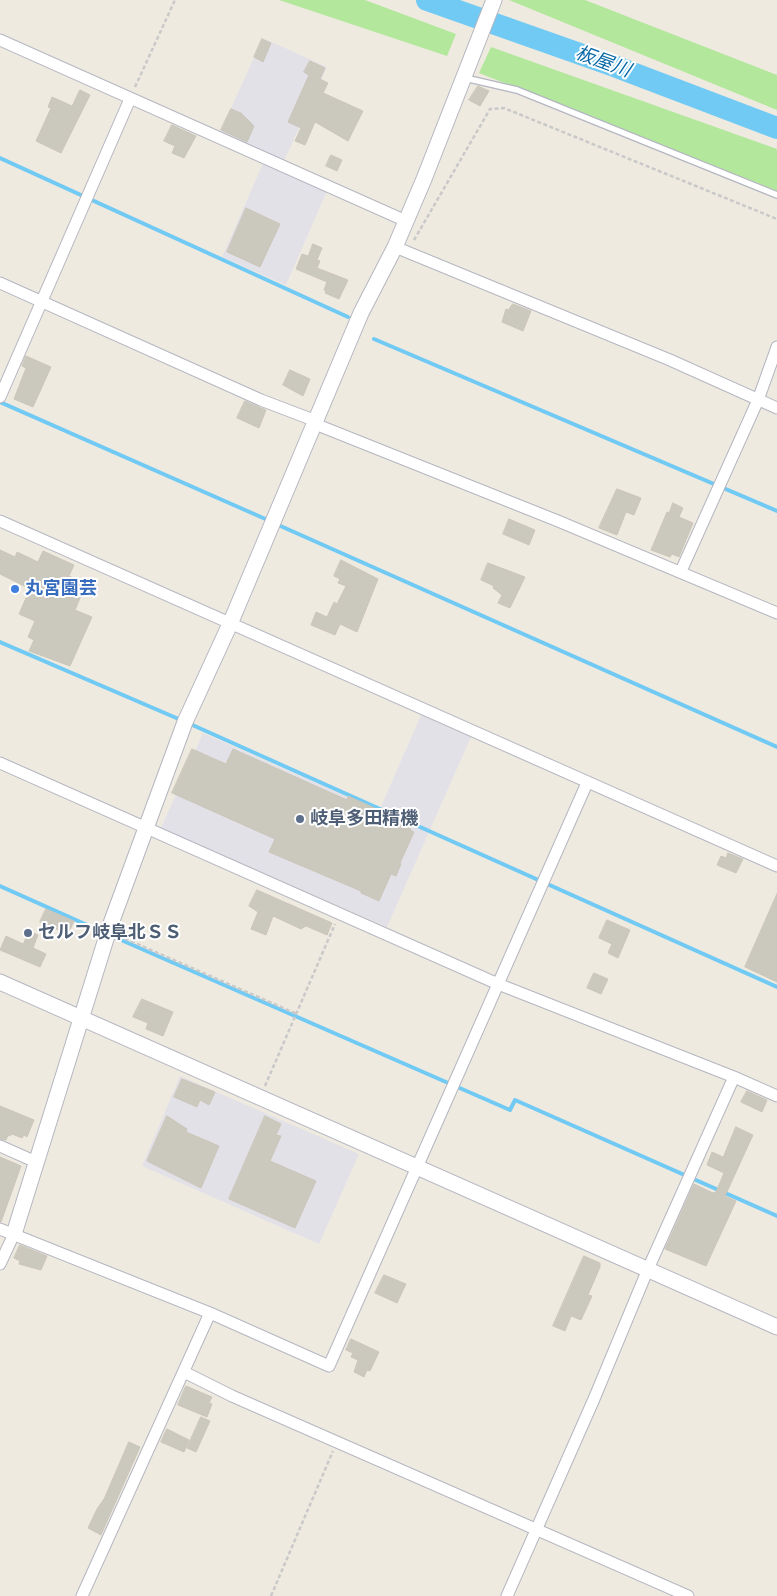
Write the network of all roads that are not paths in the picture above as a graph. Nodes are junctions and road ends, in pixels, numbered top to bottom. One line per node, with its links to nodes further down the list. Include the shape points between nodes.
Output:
1 (494, 0): 3 (street)
2 (0, 40): 4 (street)
3 (465, 72): 5 (lane); 6 (street)
4 (130, 99): 6 (street); 9 (street)
5 (777, 195)
6 (406, 221): 7 (street)
7 (400, 249): 12 (street, via 661,356); 14 (street, via 361,313)
8 (0, 283): 9 (street)
9 (42, 300): 11 (street); 14 (street)
10 (777, 347): 12 (street)
11 (0, 397)
12 (758, 400): 13 (street); 16 (street)
13 (777, 408)
14 (315, 423): 16 (street); 18 (street)
15 (0, 520): 18 (street)
16 (681, 571): 17 (street)
17 (777, 613)
18 (230, 624): 20 (street); 21 (street, via 185,722)
19 (0, 763): 21 (street)
20 (587, 782): 22 (street); 24 (street)
21 (146, 829): 24 (street); 25 (street)
22 (777, 866)
23 (0, 982): 25 (street)
24 (498, 984): 26 (street); 30 (street)
25 (80, 1018): 29 (street); 30 (street)
26 (734, 1077): 27 (street); 33 (street)
27 (777, 1096)
28 (0, 1146): 29 (street)
29 (36, 1162): 31 (street)
30 (418, 1166): 33 (street); 34 (street, via 329,1366)
31 (7, 1232): 32 (street); 34 (street)
32 (0, 1264)
33 (648, 1269): 35 (street); 37 (street)
34 (210, 1313): 36 (street)
35 (777, 1326)
36 (184, 1372): 37 (street); 38 (street)
37 (536, 1529): 39 (street); 40 (street)
38 (82, 1596)
39 (507, 1596)
40 (688, 1596)

